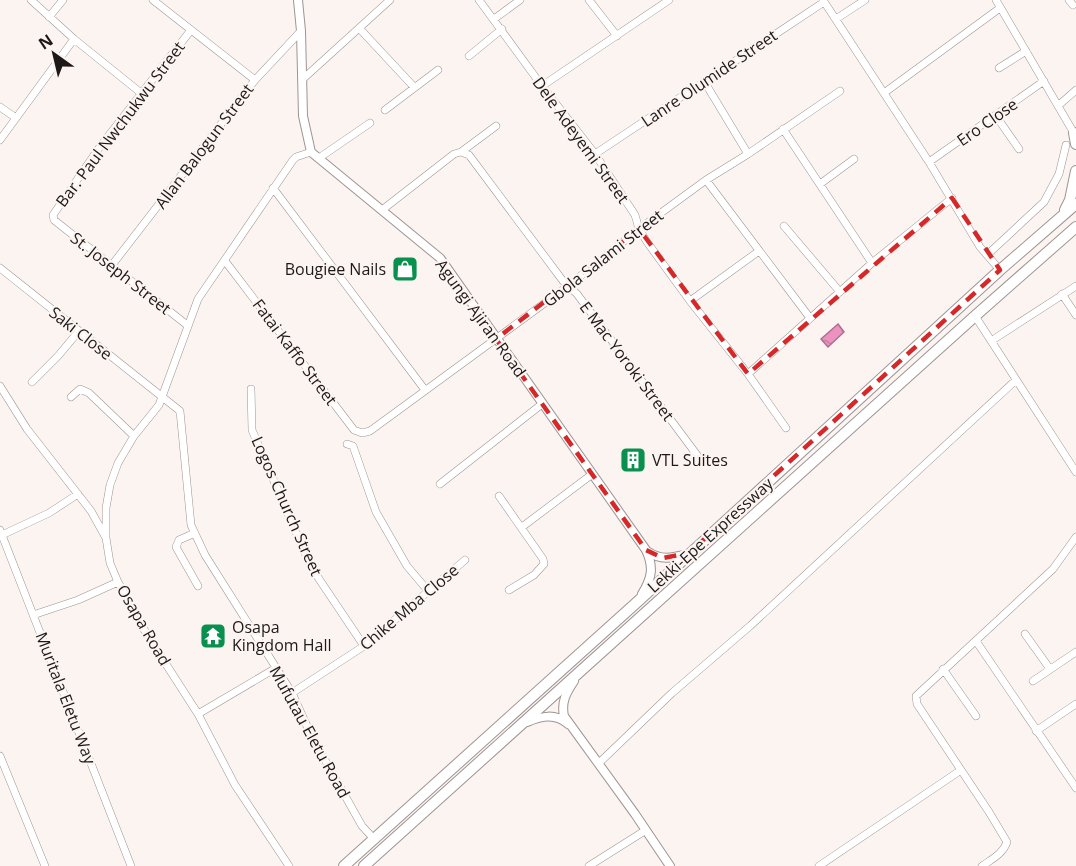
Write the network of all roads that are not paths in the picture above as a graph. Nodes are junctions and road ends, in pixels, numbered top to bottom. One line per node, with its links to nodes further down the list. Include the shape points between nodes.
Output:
1 (31, 0): 14 (street)
2 (63, 0): 14 (street)
3 (298, 0): 20 (street)
4 (390, 0): 17 (street)
5 (479, 0): 15 (street, Dele Adeyemi Street)
6 (520, 0): 15 (street)
7 (589, 0): 21 (street)
8 (669, 0): 21 (street)
9 (865, 0): 16 (street)
10 (996, 0): 13 (street)
11 (157, 1): 19 (street)
12 (823, 1): 16 (street); 29 (street, Lanre Olumide Street)
13 (1000, 8): 23 (street); 36 (street)
14 (49, 17): 22 (street)
15 (494, 19): 18 (street, Dele Adeyemi Street)
16 (836, 19): 36 (street)
17 (359, 28): 27 (street); 32 (street)
18 (502, 29): 24 (street); 31 (street, Dele Adeyemi Street)
19 (190, 30): 28 (street); 35 (street, Bar. Paul Nwchukwu Street)
20 (302, 31): 27 (street); 28 (street, Allan Balogun Street)
21 (617, 36): 31 (street)
22 (74, 39): 35 (street); 41 (street)
23 (1026, 51): 25 (street); 30 (street)
24 (469, 56)
25 (999, 68)
26 (438, 70): 32 (street)
27 (304, 78): 48 (street, via 303,116)
28 (255, 80): 72 (street, Allan Balogun Street)
29 (704, 81): 50 (street, Lanre Olumide Street); 51 (street)
30 (1044, 81): 37 (street); 40 (street, Ero Close)
31 (542, 86): 50 (street, Dele Adeyemi Street)
32 (414, 87): 39 (street)
33 (1076, 90): 37 (street)
34 (840, 91): 44 (street, Gbola Salami Street)
35 (141, 93): 63 (street, Bar. Paul Nwchukwu Street, via 56,210)
36 (884, 93): 54 (street)
37 (1059, 105): 45 (street)
38 (0, 107): 41 (street)
39 (385, 110)
40 (996, 116): 47 (street); 54 (street, Ero Close)
41 (16, 118): 46 (street)
42 (370, 123): 52 (street)
43 (496, 126): 49 (street)
44 (783, 129): 51 (street, Gbola Salami Street); 57 (street)
45 (1073, 137): 69 (street, via 1044,202)
46 (0, 140)
47 (1019, 148)
48 (311, 152): 52 (street, Agungi Ajiran Road); 58 (street, via 296,157)
49 (465, 154): 61 (street, via 454,154); 76 (street, E Mac Yoroki Street)
50 (595, 154): 67 (street, Dele Adeyemi Street, via 635,215)
51 (748, 154): 56 (street, Gbola Salami Street)
52 (319, 158): 61 (street, Agungi Ajiran Road)
53 (854, 159): 57 (street)
54 (930, 162): 59 (street)
55 (1076, 171): 62 (highway, via 1070,200)
56 (706, 180): 67 (street, Gbola Salami Street); 68 (street)
57 (819, 184): 71 (street)
58 (273, 189): 70 (street); 93 (street)
59 (952, 198): 69 (street); 71 (street)
60 (1076, 204): 62 (highway, Lekki-Epe Expressway)
61 (382, 210): 86 (street, Agungi Ajiran Road, via 440,258)
62 (1061, 218): 74 (highway, Lekki-Epe Expressway)
63 (54, 220): 72 (street, St. Joseph Street)
64 (1076, 220): 75 (highway, via 1027,264)
65 (784, 226): 78 (street)
66 (1076, 228): 75 (highway, Lekki-Epe Expressway)
67 (639, 230): 76 (street, Gbola Salami Street); 80 (street, Dele Adeyemi Street)
68 (759, 251): 80 (street); 83 (street)
69 (987, 255): 74 (street)
70 (225, 261): 84 (street, via 198,299); 98 (street, Fatai Kaffo Street, via 354,430)
71 (872, 263): 78 (street)
72 (112, 266): 84 (street, St. Joseph Street)
73 (0, 268): 85 (street, Saki Close)
74 (1000, 270): 115 (highway, Lekki-Epe Expressway)
75 (1021, 275): 82 (highway, Lekki-Epe Expressway)
76 (568, 286): 86 (street, Gbola Salami Street); 101 (street, E Mac Yoroki Street)
77 (1076, 286): 79 (street)
78 (840, 292): 83 (street)
79 (1062, 294): 81 (street); 87 (street)
80 (690, 301): 88 (street, Dele Adeyemi Street)
81 (1076, 315)
82 (975, 316): 87 (street); 127 (highway, Lekki-Epe Expressway)
83 (810, 318): 88 (street)
84 (187, 325): 95 (street)
85 (79, 331): 90 (street); 95 (street, Saki Close)
86 (496, 339): 93 (street, Gbola Salami Street); 96 (street, Agungi Ajiran Road)
87 (991, 341): 89 (street)
88 (748, 374): 97 (street, Dele Adeyemi Street)
89 (1016, 380): 102 (street); 140 (street)
90 (32, 382)
91 (0, 386): 105 (street, Osapa Road, via 27,429)
92 (251, 389): 125 (street, Logos Church Street, via 252,430 311,567)
93 (425, 390): 98 (street, Gbola Salami Street)
94 (72, 397): 99 (street, via 80,389 89,393)
95 (162, 397): 99 (street); 111 (street, Mufutau Eletu Road, via 180,411 189,517)
96 (542, 404): 103 (street, Agungi Ajiran Road); 104 (street)
97 (786, 428)
98 (370, 431)
99 (134, 436): 107 (street, via 118,463)
100 (348, 444): 120 (street, via 353,446 376,512 407,566)
101 (697, 455)
102 (1076, 472)
103 (591, 475): 109 (street); 114 (street, Agungi Ajiran Road)
104 (440, 484)
105 (78, 494): 108 (street, Osapa Road); 110 (street, via 48,513)
106 (499, 496): 109 (street)
107 (106, 508): 108 (street); 112 (street)
108 (91, 511): 112 (street, Osapa Road)
109 (522, 526): 119 (street, via 544,564)
110 (1, 532): 122 (street, Muritala Eletu Way)
111 (195, 533): 118 (street, via 179,540 176,546); 128 (street, Mufutau Eletu Road)
112 (106, 538): 117 (street, Osapa Road)
113 (1075, 542): 124 (street, via 1053,569)
114 (646, 550): 115 (street, via 655,557 671,559); 121 (street, via 651,577)
115 (688, 554): 121 (highway, Lekki-Epe Expressway)
116 (465, 560): 120 (street, Chike Mba Close)
117 (118, 582): 122 (street); 134 (street, Osapa Road)
118 (198, 586)
119 (509, 590)
120 (429, 592): 125 (street, Chike Mba Close)
121 (635, 604): 144 (highway, Lekki-Epe Expressway)
122 (33, 615): 146 (street, Muritala Eletu Way)
123 (1025, 633): 130 (street)
124 (976, 641): 129 (street); 138 (street)
125 (364, 646): 132 (street, Chike Mba Close)
126 (1076, 652): 130 (street)
127 (585, 666): 136 (street, via 564,698 563,711); 137 (highway, Lekki-Epe Expressway)
128 (276, 668): 132 (street, Mufutau Eletu Road); 134 (street)
129 (943, 669): 135 (street); 141 (street, via 916,696 917,704)
130 (1050, 669): 131 (street)
131 (1033, 681)
132 (292, 693): 144 (street, Mufutau Eletu Road, via 362,826)
133 (1076, 704): 138 (street)
134 (198, 714): 147 (street, Osapa Road, via 235,785)
135 (976, 716)
136 (570, 725): 137 (street, via 558,717 545,716); 140 (street)
137 (514, 730): 149 (highway, Lekki-Epe Expressway)
138 (1036, 731): 142 (street)
139 (0, 756): 145 (street)
140 (599, 763): 143 (street)
141 (961, 770): 152 (street); 153 (street, via 1007,842 1000,854)
142 (1076, 788)
143 (646, 830): 150 (street); 151 (street)
144 (374, 839): 148 (highway, Lekki-Epe Expressway)
145 (45, 866)
146 (131, 866)
147 (288, 866)
148 (344, 866)
149 (364, 866)
150 (589, 866)
151 (670, 866)
152 (819, 866)
153 (982, 866)

